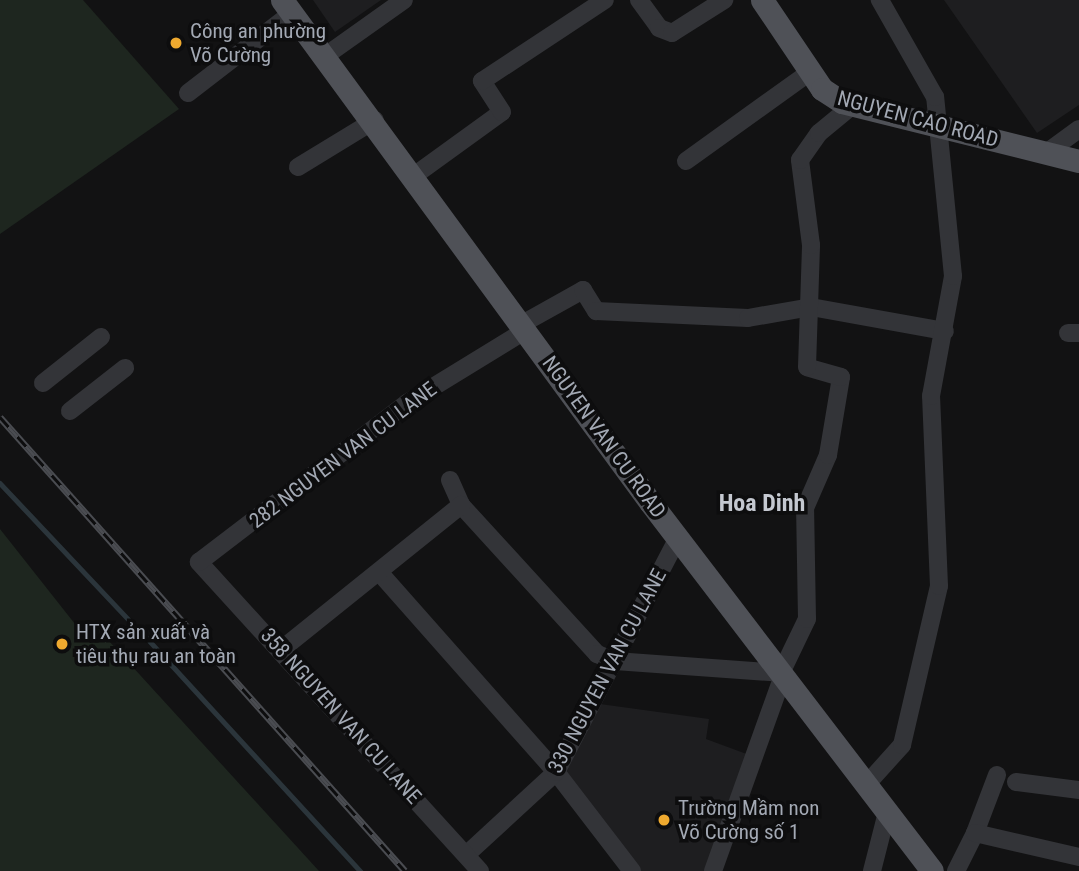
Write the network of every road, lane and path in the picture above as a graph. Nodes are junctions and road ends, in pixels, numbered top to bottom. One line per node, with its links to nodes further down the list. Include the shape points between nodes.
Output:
1 (404, 0): 8 (street)
2 (605, 0): 19 (street, via 482,82 502,112)
3 (639, 0): 4 (street, via 659,28 672,33)
4 (724, 0)
5 (762, 0): 9 (main road, NGUYEN CAO ROAD)
6 (880, 0): 13 (street, via 930,81)
7 (288, 6): 8 (main road, NGUYEN VAN CU ROAD); 10 (street)
8 (328, 54): 12 (main road, NGUYEN VAN CU ROAD)
9 (810, 72): 11 (main road, NGUYEN CAO ROAD, via 822,89); 16 (street)
10 (188, 93)
11 (853, 105): 13 (main road, NGUYEN CAO ROAD); 20 (street, via 819,133 800,160)
12 (375, 120): 18 (street); 19 (main road, NGUYEN VAN CU ROAD)
13 (936, 127): 15 (main road, NGUYEN CAO ROAD); 22 (street, via 953,276)
14 (1079, 129): 15 (street)
15 (1046, 153): 17 (main road, NGUYEN CAO ROAD)
16 (685, 161)
17 (1079, 161)
18 (298, 167)
19 (415, 175): 21 (main road, NGUYEN VAN CU ROAD)
20 (811, 307): 21 (street, 282 NGUYEN VAN CU LANE, via 748,318 613,313 596,311 583,290); 22 (street); 34 (street, via 807,367 837,374 840,385 828,455 805,508 807,619)
21 (524, 327): 29 (main road, NGUYEN VAN CU ROAD); 30 (street, 282 NGUYEN VAN CU LANE, via 407,403)
22 (945, 331): 38 (street, via 931,413 939,586 902,745)
23 (101, 337): 25 (street)
24 (125, 368): 26 (street)
25 (43, 383)
26 (70, 411)
27 (450, 480): 28 (street)
28 (461, 505): 31 (street); 33 (street, via 597,654)
29 (678, 538): 33 (street, 330 NGUYEN VAN CU LANE); 34 (main road, NGUYEN VAN CU ROAD)
30 (199, 562): 32 (street, 358 NGUYEN VAN CU LANE)
31 (379, 572): 32 (street); 35 (street)
32 (282, 649): 42 (street, 358 NGUYEN VAN CU LANE)
33 (615, 661): 34 (street); 35 (street, 330 NGUYEN VAN CU LANE)
34 (782, 675): 38 (main road, NGUYEN VAN CU ROAD); 46 (street)
35 (556, 772): 42 (street, 330 NGUYEN VAN CU LANE); 45 (street)
36 (997, 775): 41 (street)
37 (1016, 782): 39 (street)
38 (866, 785): 40 (main road, NGUYEN VAN CU ROAD)
39 (1079, 790)
40 (887, 812): 47 (street); 48 (main road, NGUYEN VAN CU ROAD)
41 (975, 833): 43 (street); 49 (street)
42 (466, 855): 44 (street, 358 NGUYEN VAN CU LANE)
43 (1079, 857)
44 (480, 871)
45 (632, 871)
46 (713, 871)
47 (872, 871)
48 (932, 871)
49 (956, 871)

